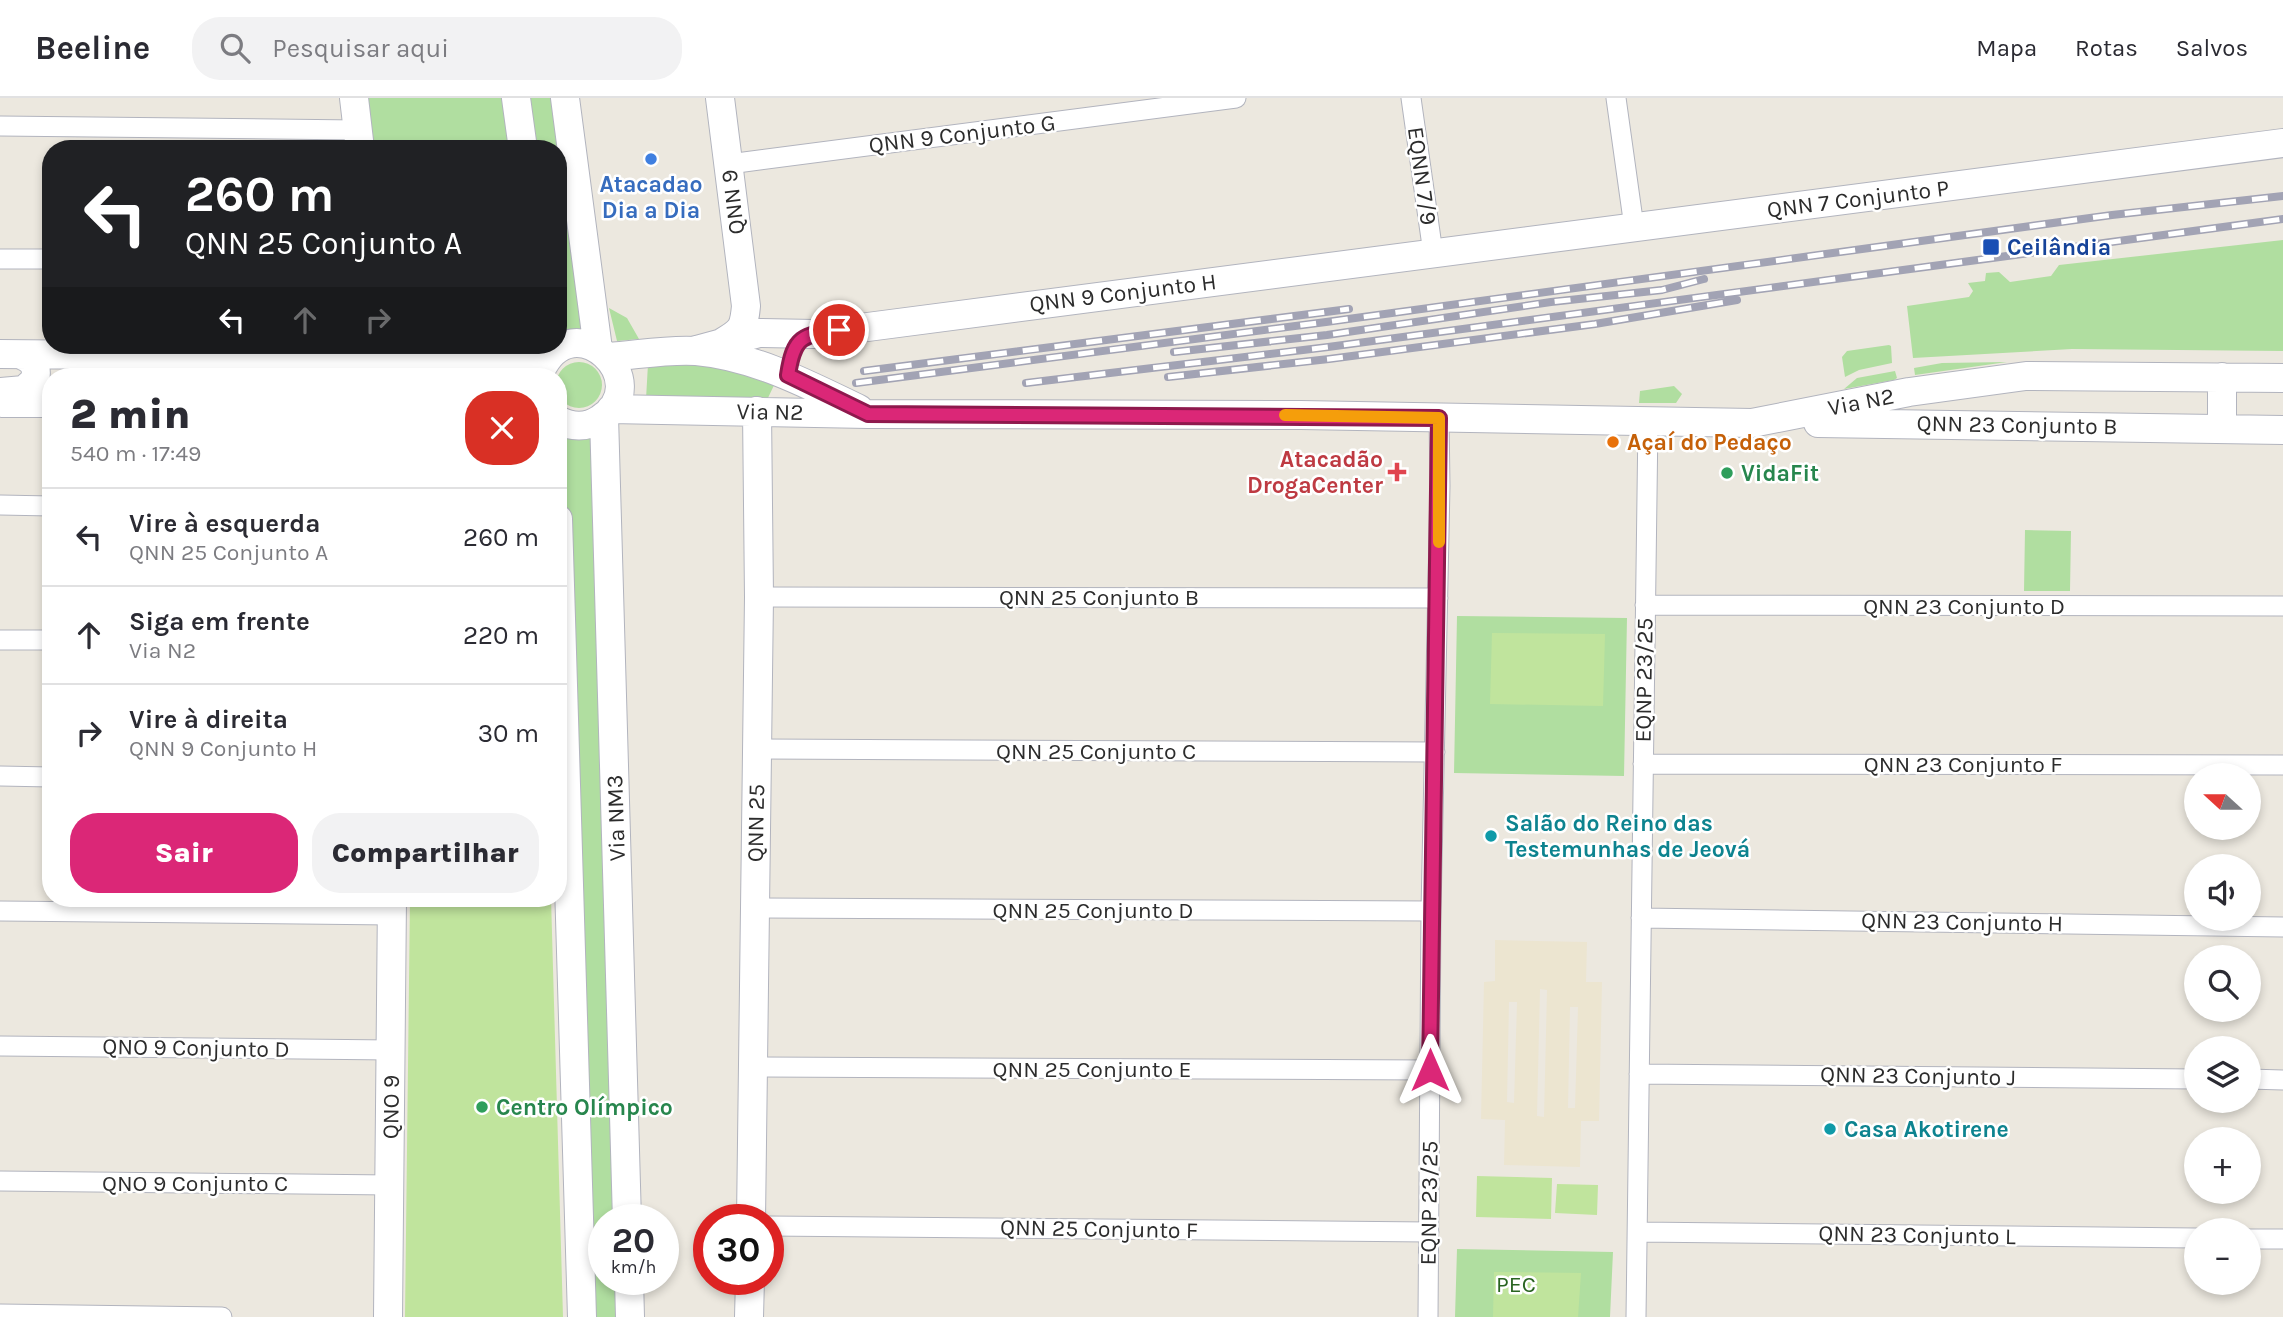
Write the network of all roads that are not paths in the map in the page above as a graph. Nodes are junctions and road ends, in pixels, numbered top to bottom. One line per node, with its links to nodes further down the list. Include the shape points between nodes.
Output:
1 (354, 98): 9 (main road)
2 (516, 98): 10 (main road)
3 (565, 98): 23 (main road)
4 (720, 98): 12 (main road, QNN 9)
5 (1236, 98): 12 (street, QNN 9 Conjunto G)
6 (1411, 98): 14 (street, EQNN 7/9)
7 (1616, 98): 13 (street)
8 (0, 125): 9 (street)
9 (359, 139)
10 (522, 140)
11 (2283, 143): 13 (main road, QNN 7 Conjunto P)
12 (729, 164): 17 (main road, QNN 9)
13 (1634, 227): 14 (main road, QNN 7 Conjunto P)
14 (1433, 253): 19 (main road, QNN 9 Conjunto H)
15 (0, 259): 16 (street)
16 (42, 259)
17 (746, 306): 18 (main road, QNN 9); 20 (main road, via 744,325)
18 (759, 333): 19 (main road, QNN 9 Conjunto H); 20 (main road, QNN 9 Conjunto H); 32 (main road, QNN 9)
19 (814, 334): 32 (main road, via 794,346)
20 (723, 342): 22 (main road, QNN 9 Conjunto H)
21 (567, 346): 23 (main road, Via N2, via 584,344)
22 (692, 351): 23 (main road, Via N2); 32 (main road, Via N2, via 723,354)
23 (603, 353): 38 (main road, Via NM3, via 617,370 620,386)
24 (10, 354): 27 (main road); 35 (main road, via 34,364 35,380 24,390)
25 (324, 354): 27 (main road)
26 (438, 354): 28 (main road)
27 (264, 357): 31 (main road)
28 (544, 360)
29 (75, 368): 30 (main road)
30 (137, 368)
31 (204, 368)
32 (788, 375): 39 (main road, Via N2); 40 (main road)
33 (2222, 377): 34 (main road, Via N2); 44 (main road, Via N2, via 2026,376 1909,392); 45 (main road)
34 (2283, 378)
35 (0, 392)
36 (0, 403): 37 (main road)
37 (42, 403)
38 (608, 412): 40 (main road, Via N2); 43 (main road, Via N2, via 585,425); 78 (main road, Via NM3)
39 (868, 414): 40 (main road, Via N2); 41 (main road, Via N2)
40 (764, 415): 49 (main road, QNN 25)
41 (1439, 418): 42 (main road, Via N2); 50 (street, EQNP 23/25)
42 (1648, 421): 44 (main road, Via N2); 51 (street, EQNP 23/25)
43 (567, 423)
44 (1752, 423): 45 (main road, QNN 23 Conjunto B)
45 (2222, 429): 46 (main road, QNN 23 Conjunto B)
46 (2283, 430)
47 (0, 505): 48 (street)
48 (42, 506)
49 (759, 597): 50 (street, QNN 25 Conjunto B); 55 (main road, QNN 25)
50 (1438, 598): 56 (street, EQNP 23/25)
51 (1645, 605): 52 (street, QNN 23 Conjunto D); 57 (street, EQNP 23/25)
52 (2283, 606)
53 (0, 640): 54 (street)
54 (42, 640)
55 (757, 749): 56 (street, QNN 25 Conjunto C); 63 (main road, QNN 25)
56 (1435, 752): 65 (street, EQNP 23/25)
57 (1643, 764): 58 (street, QNN 23 Conjunto F); 66 (street, EQNP 23/25)
58 (2283, 765)
59 (0, 776): 60 (street)
60 (42, 777)
61 (567, 818): 91 (main road)
62 (392, 907): 64 (street); 69 (main road, QNO 9)
63 (755, 908): 65 (street, QNN 25 Conjunto D); 70 (main road, QNN 25)
64 (0, 911)
65 (1431, 911): 71 (street, EQNP 23/25)
66 (1641, 918): 67 (street, QNN 23 Conjunto H); 72 (street, EQNP 23/25)
67 (2283, 927)
68 (0, 1046): 69 (street, QNO 9 Conjunto D)
69 (391, 1050): 77 (main road, QNO 9)
70 (753, 1067): 71 (street, QNN 25 Conjunto E); 79 (main road, QNN 25)
71 (1430, 1070): 81 (street, EQNP 23/25)
72 (1640, 1074): 73 (street, QNN 23 Conjunto J); 82 (street, EQNP 23/25)
73 (2184, 1079)
74 (2261, 1079): 75 (street)
75 (2283, 1080)
76 (0, 1181): 77 (street, QNO 9 Conjunto C)
77 (390, 1185): 90 (main road, QNO 9)
78 (627, 1204)
79 (751, 1204)
80 (784, 1226): 81 (street, QNN 25 Conjunto F)
81 (1429, 1232): 94 (street, EQNP 23/25)
82 (1638, 1232): 83 (street, QNN 23 Conjunto L); 95 (street, EQNP 23/25)
83 (2184, 1238)
84 (2261, 1239): 85 (street)
85 (2283, 1239)
86 (629, 1295): 92 (main road)
87 (750, 1295): 93 (main road)
88 (0, 1314): 89 (street)
89 (222, 1317)
90 (388, 1317)
91 (582, 1317)
92 (630, 1317)
93 (749, 1317)
94 (1428, 1317)
95 (1636, 1317)

